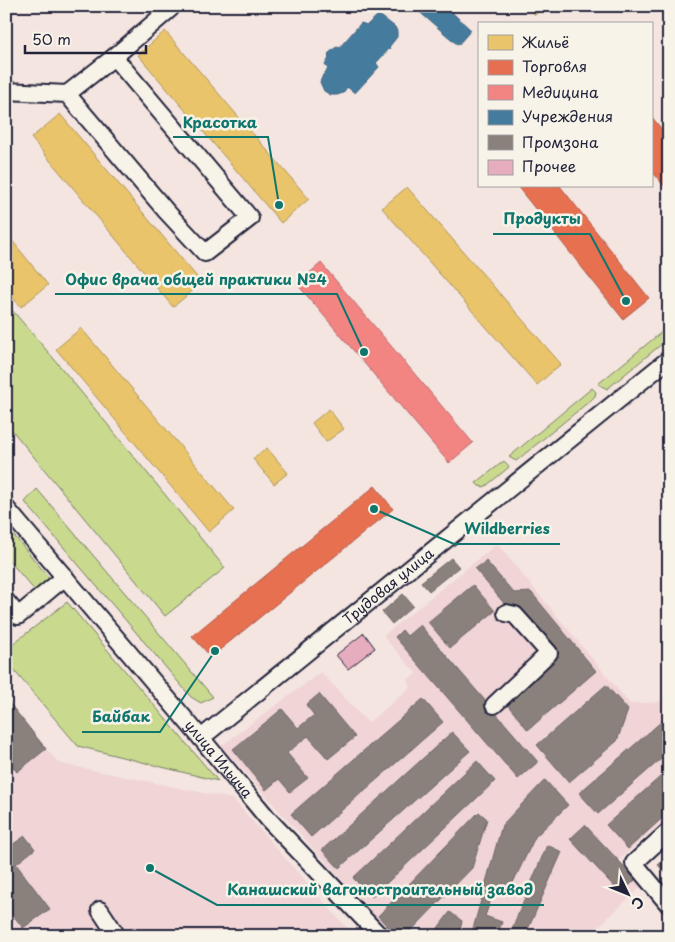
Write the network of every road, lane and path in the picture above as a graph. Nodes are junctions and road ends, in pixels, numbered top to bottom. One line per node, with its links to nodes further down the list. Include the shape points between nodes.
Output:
1 (172, 6): 2 (street)
2 (114, 57): 4 (street); 4 (street, via 250,218 205,253)
3 (6, 91): 4 (street)
4 (68, 94)
5 (669, 359): 11 (street, Трудовая улица)
6 (6, 508): 7 (street, улица Ильича)
7 (65, 577): 8 (street, via 18,616); 11 (street, улица Ильича)
8 (6, 602)
9 (506, 612): 10 (street, via 515,615 549,653)
10 (494, 705)
11 (202, 738): 16 (street, улица Ильича, via 269,820)
12 (669, 831): 13 (street, via 634,862)
13 (669, 905)
14 (100, 910): 15 (street)
15 (118, 936)
16 (380, 936)

